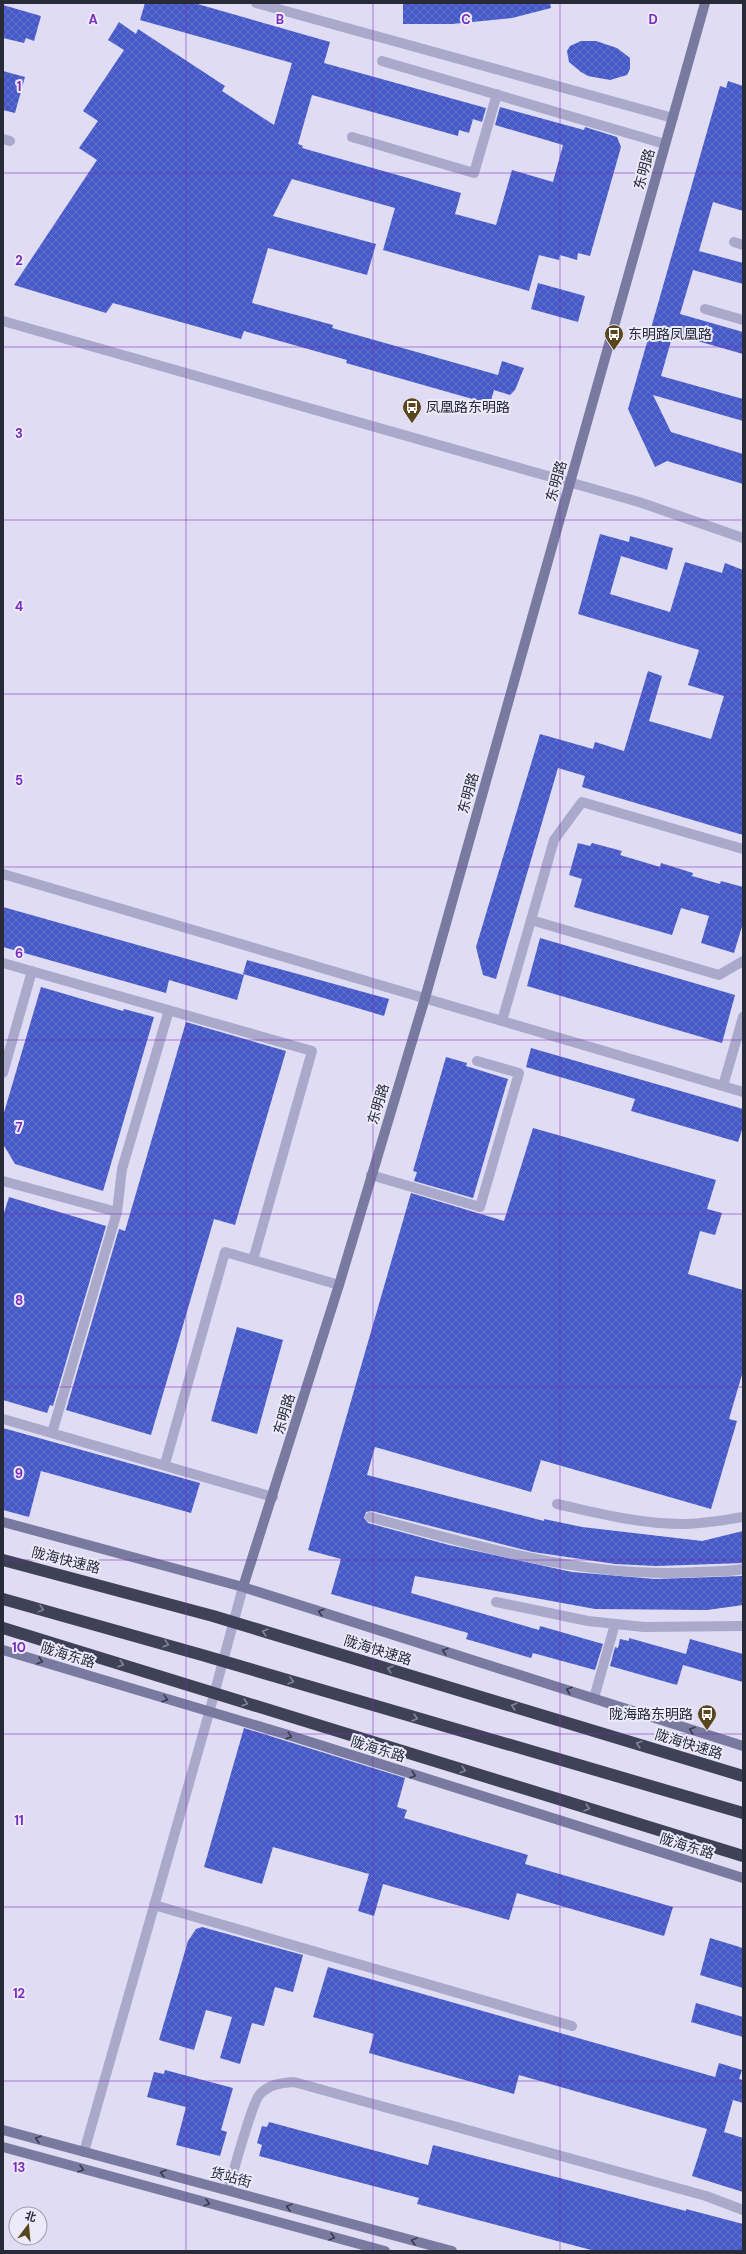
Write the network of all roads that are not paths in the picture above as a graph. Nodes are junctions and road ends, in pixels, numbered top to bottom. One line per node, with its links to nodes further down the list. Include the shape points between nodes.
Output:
1 (256, 3): 5 (street)
2 (705, 3): 5 (street, 东明路)
3 (382, 61): 4 (street)
4 (497, 94): 6 (street, via 474,173); 7 (street)
5 (673, 118): 7 (street, 东明路)
6 (352, 137)
7 (665, 144): 11 (street, 东明路)
8 (705, 309): 9 (street)
9 (743, 320)
10 (3, 321): 11 (street)
11 (570, 483): 12 (street, via 639,502); 19 (street, 东明路)
12 (743, 538)
13 (743, 849): 15 (street, via 582,802 554,840)
14 (3, 874): 19 (street)
15 (531, 920): 16 (street, via 719,975); 22 (street)
16 (743, 961)
17 (3, 963): 18 (street)
18 (32, 971): 20 (street); 24 (street)
19 (425, 998): 22 (street); 27 (street, 东明路)
20 (169, 1010): 29 (street, via 122,1169); 30 (street, via 312,1051)
21 (743, 1017): 25 (street)
22 (502, 1020): 25 (street)
23 (477, 1061): 27 (street, via 519,1073 480,1207)
24 (3, 1073)
25 (723, 1086): 26 (street)
26 (743, 1092)
27 (371, 1175): 31 (street, 东明路)
28 (3, 1181): 29 (street)
29 (116, 1212): 33 (street)
30 (253, 1260): 31 (street); 34 (street, via 225,1252)
31 (339, 1285): 35 (street, 东明路)
32 (3, 1419): 33 (street)
33 (52, 1433): 34 (street)
34 (165, 1464): 35 (street)
35 (273, 1497): 42 (street, 东明路)
36 (557, 1504): 38 (street, via 631,1520 681,1524 709,1523)
37 (370, 1516): 41 (street, via 507,1554 608,1571 666,1574)
38 (743, 1516)
39 (3, 1522): 42 (street)
40 (3, 1560): 52 (highway, 陇海快速路, one-way to 40, bridge, via 213,1616)
41 (743, 1568)
42 (244, 1587): 49 (street, one-way to 42); 50 (street)
43 (3, 1599): 53 (highway, one-way to 53, bridge)
44 (496, 1602): 45 (street)
45 (615, 1624): 46 (street, via 644,1627); 49 (street)
46 (743, 1626)
47 (3, 1628): 54 (highway, one-way to 54, bridge)
48 (3, 1650): 50 (street, 陇海东路, one-way to 50)
49 (594, 1698): 51 (street, one-way to 49)
50 (210, 1713): 55 (street, 陇海东路, one-way to 55, via 285,1734); 56 (street)
51 (743, 1746)
52 (743, 1776)
53 (743, 1813)
54 (743, 1856)
55 (743, 1878)
56 (154, 1906): 57 (street); 60 (street)
57 (572, 2026)
58 (3, 2130): 60 (street, 货站街, one-way to 58)
59 (3, 2148): 63 (street, one-way to 63)
60 (84, 2152): 61 (street, 货站街, one-way to 60)
61 (228, 2190): 62 (street, via 257,2098 269,2087 294,2082 706,2196); 64 (street, 货站街, one-way to 61)
62 (743, 2210)
63 (385, 2251)
64 (452, 2251)

